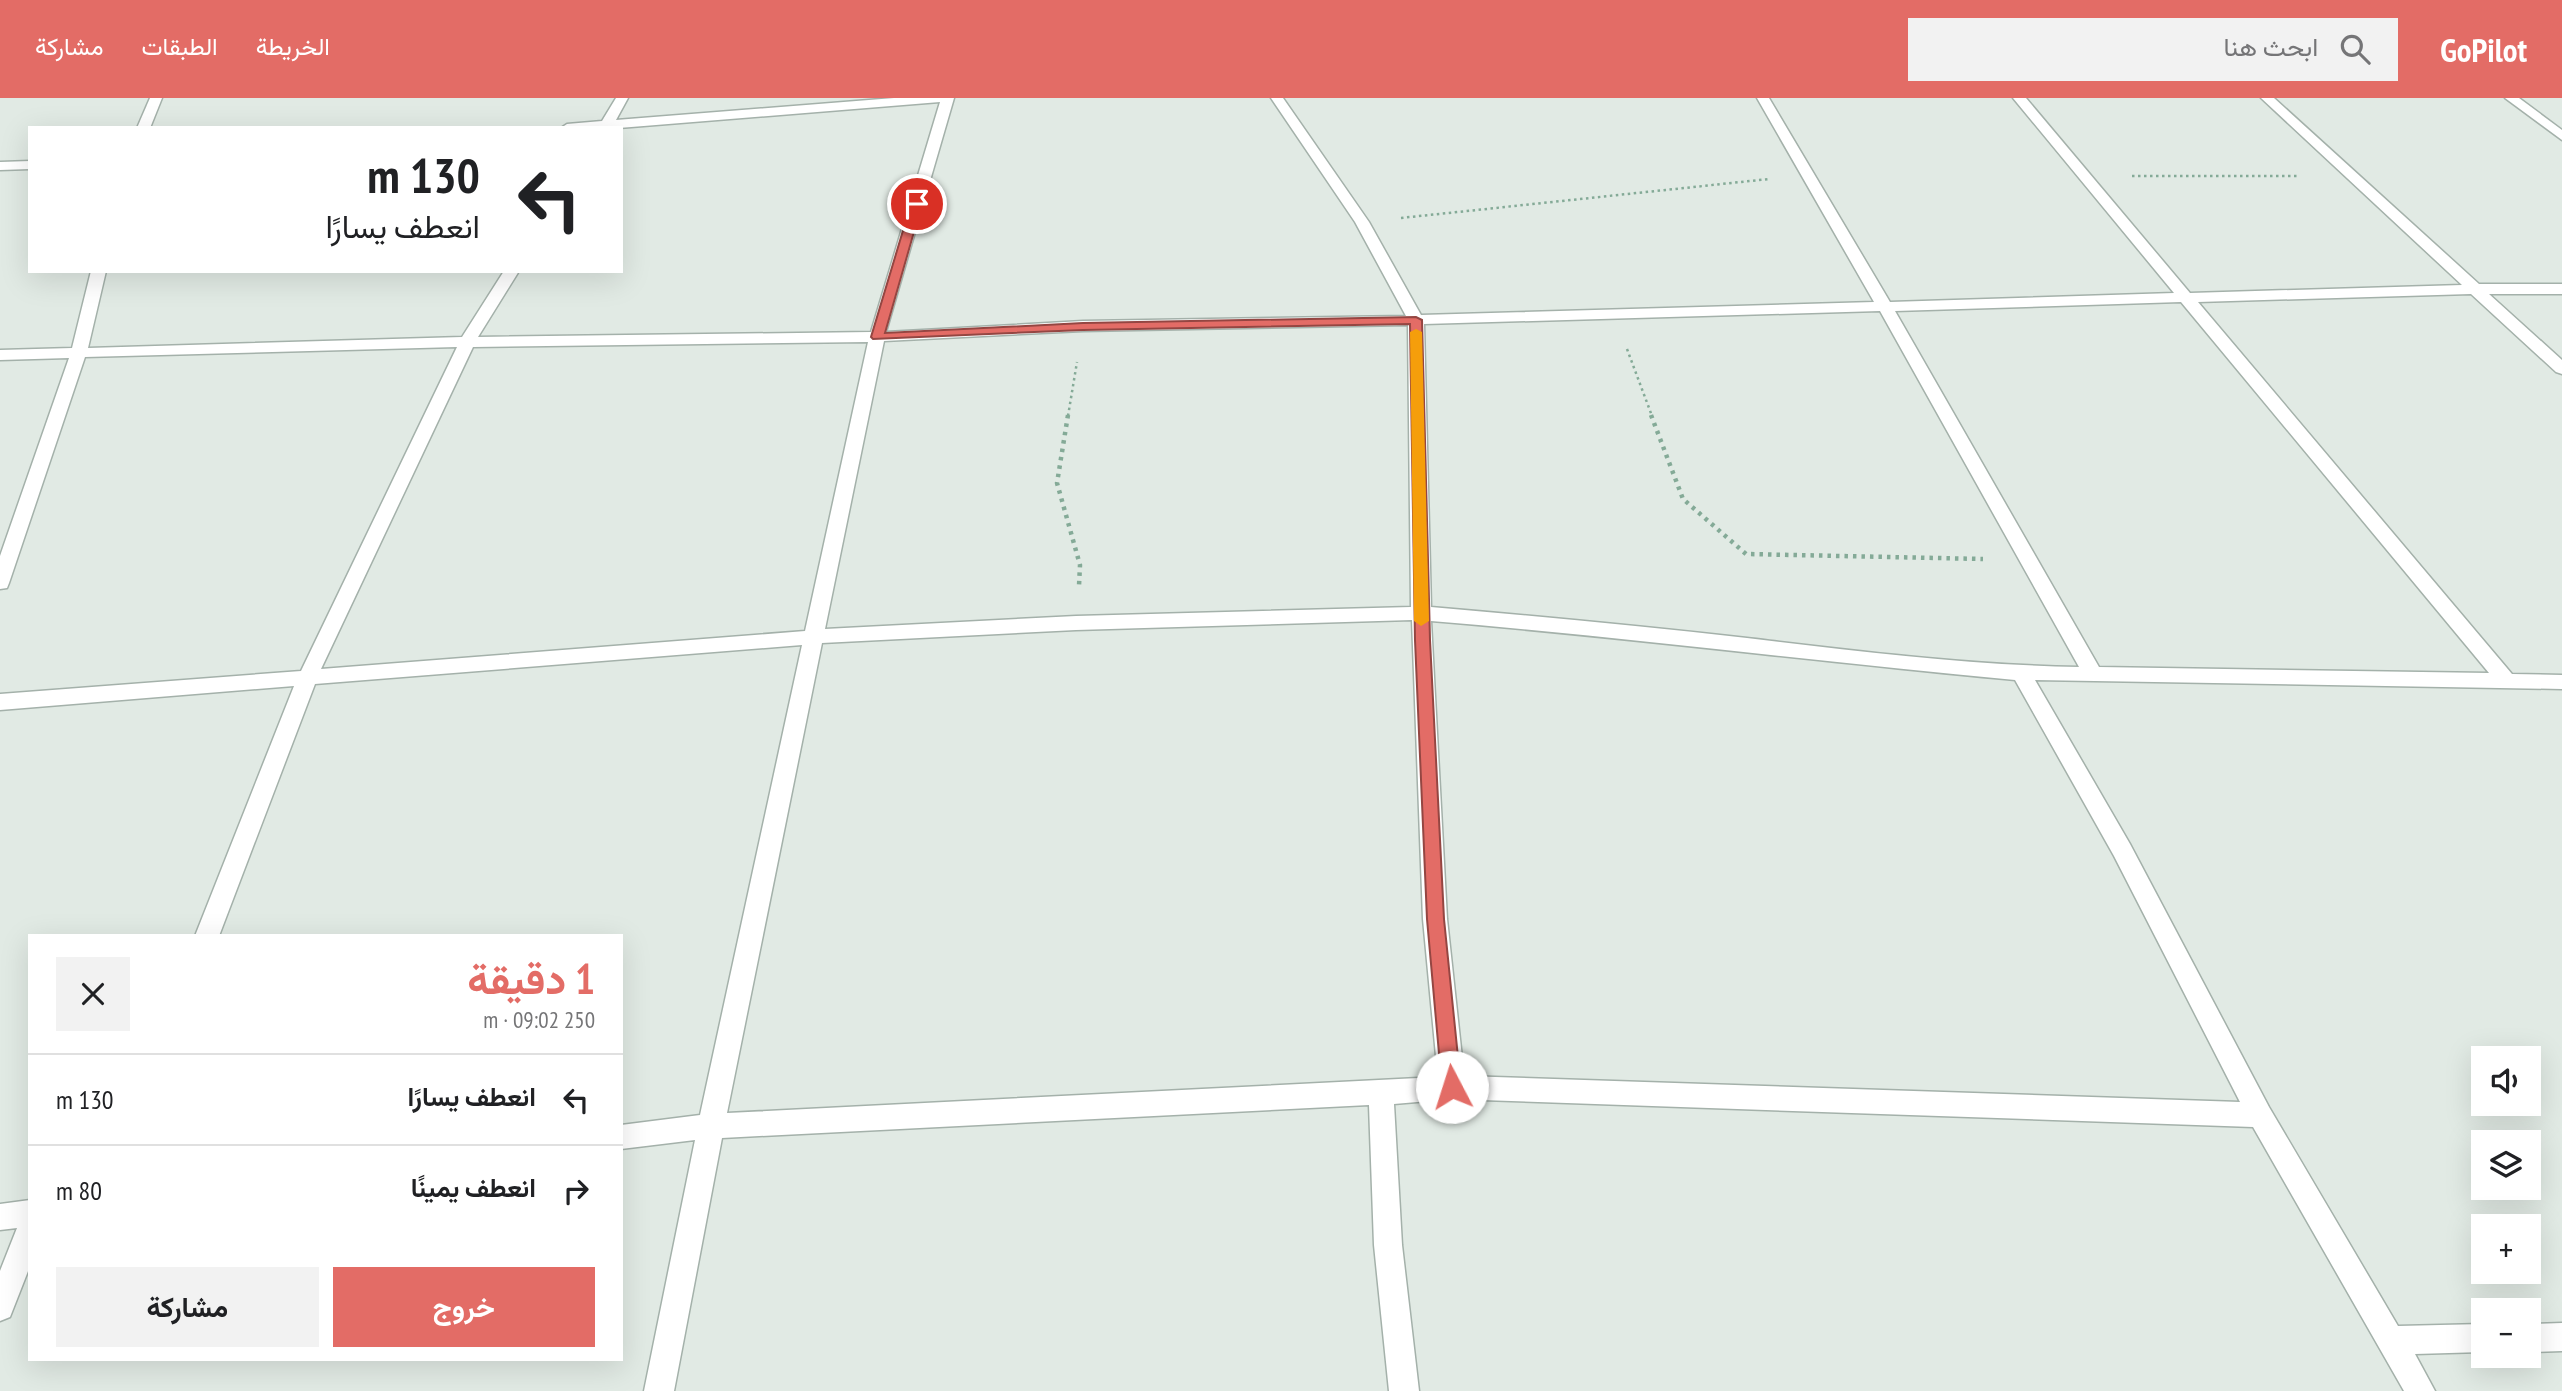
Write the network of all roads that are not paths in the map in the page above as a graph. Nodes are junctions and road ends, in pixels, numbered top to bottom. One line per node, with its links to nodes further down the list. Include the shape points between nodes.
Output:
1 (156, 98): 10 (street)
2 (622, 98): 11 (street)
3 (942, 98): 11 (street)
4 (948, 98): 22 (street)
5 (1277, 98): 21 (street, via 1362,222)
6 (1763, 98): 20 (street)
7 (2019, 98): 19 (street)
8 (2267, 98): 17 (street)
9 (2511, 98): 12 (street)
10 (144, 126)
11 (606, 126)
12 (2562, 136)
13 (28, 165): 14 (street)
14 (0, 166)
15 (98, 273): 24 (street)
16 (511, 273): 23 (street)
17 (2475, 289): 18 (street); 19 (street); 26 (street)
18 (2562, 289)
19 (2185, 298): 20 (street); 33 (street)
20 (1884, 306): 21 (street); 31 (street)
21 (1416, 320): 22 (street, via 1083,326); 28 (street)
22 (877, 337): 23 (street); 29 (street)
23 (467, 342): 24 (street); 32 (street)
24 (79, 351): 25 (street); 27 (street)
25 (0, 355)
26 (2562, 369)
27 (0, 583)
28 (1421, 613): 29 (street, via 1076,623); 30 (street); 37 (street, via 1435,919)
29 (813, 637): 32 (street); 40 (street)
30 (2021, 673): 31 (street); 39 (street, via 2122,850)
31 (2094, 675): 33 (street)
32 (309, 676): 35 (street); 36 (street)
33 (2505, 679): 34 (street)
34 (2562, 682)
35 (0, 702)
36 (208, 934)
37 (1452, 1087): 38 (street); 39 (street)
38 (1381, 1093): 40 (street); 51 (street, via 1388,1245)
39 (2260, 1115): 49 (street)
40 (711, 1126): 41 (street); 50 (street)
41 (623, 1137)
42 (28, 1213): 43 (street)
43 (0, 1217)
44 (28, 1234): 45 (street)
45 (0, 1307)
46 (2562, 1337): 48 (street)
47 (2471, 1338): 49 (street)
48 (2541, 1338)
49 (2391, 1339): 52 (street)
50 (659, 1391)
51 (1404, 1391)
52 (2420, 1391)

